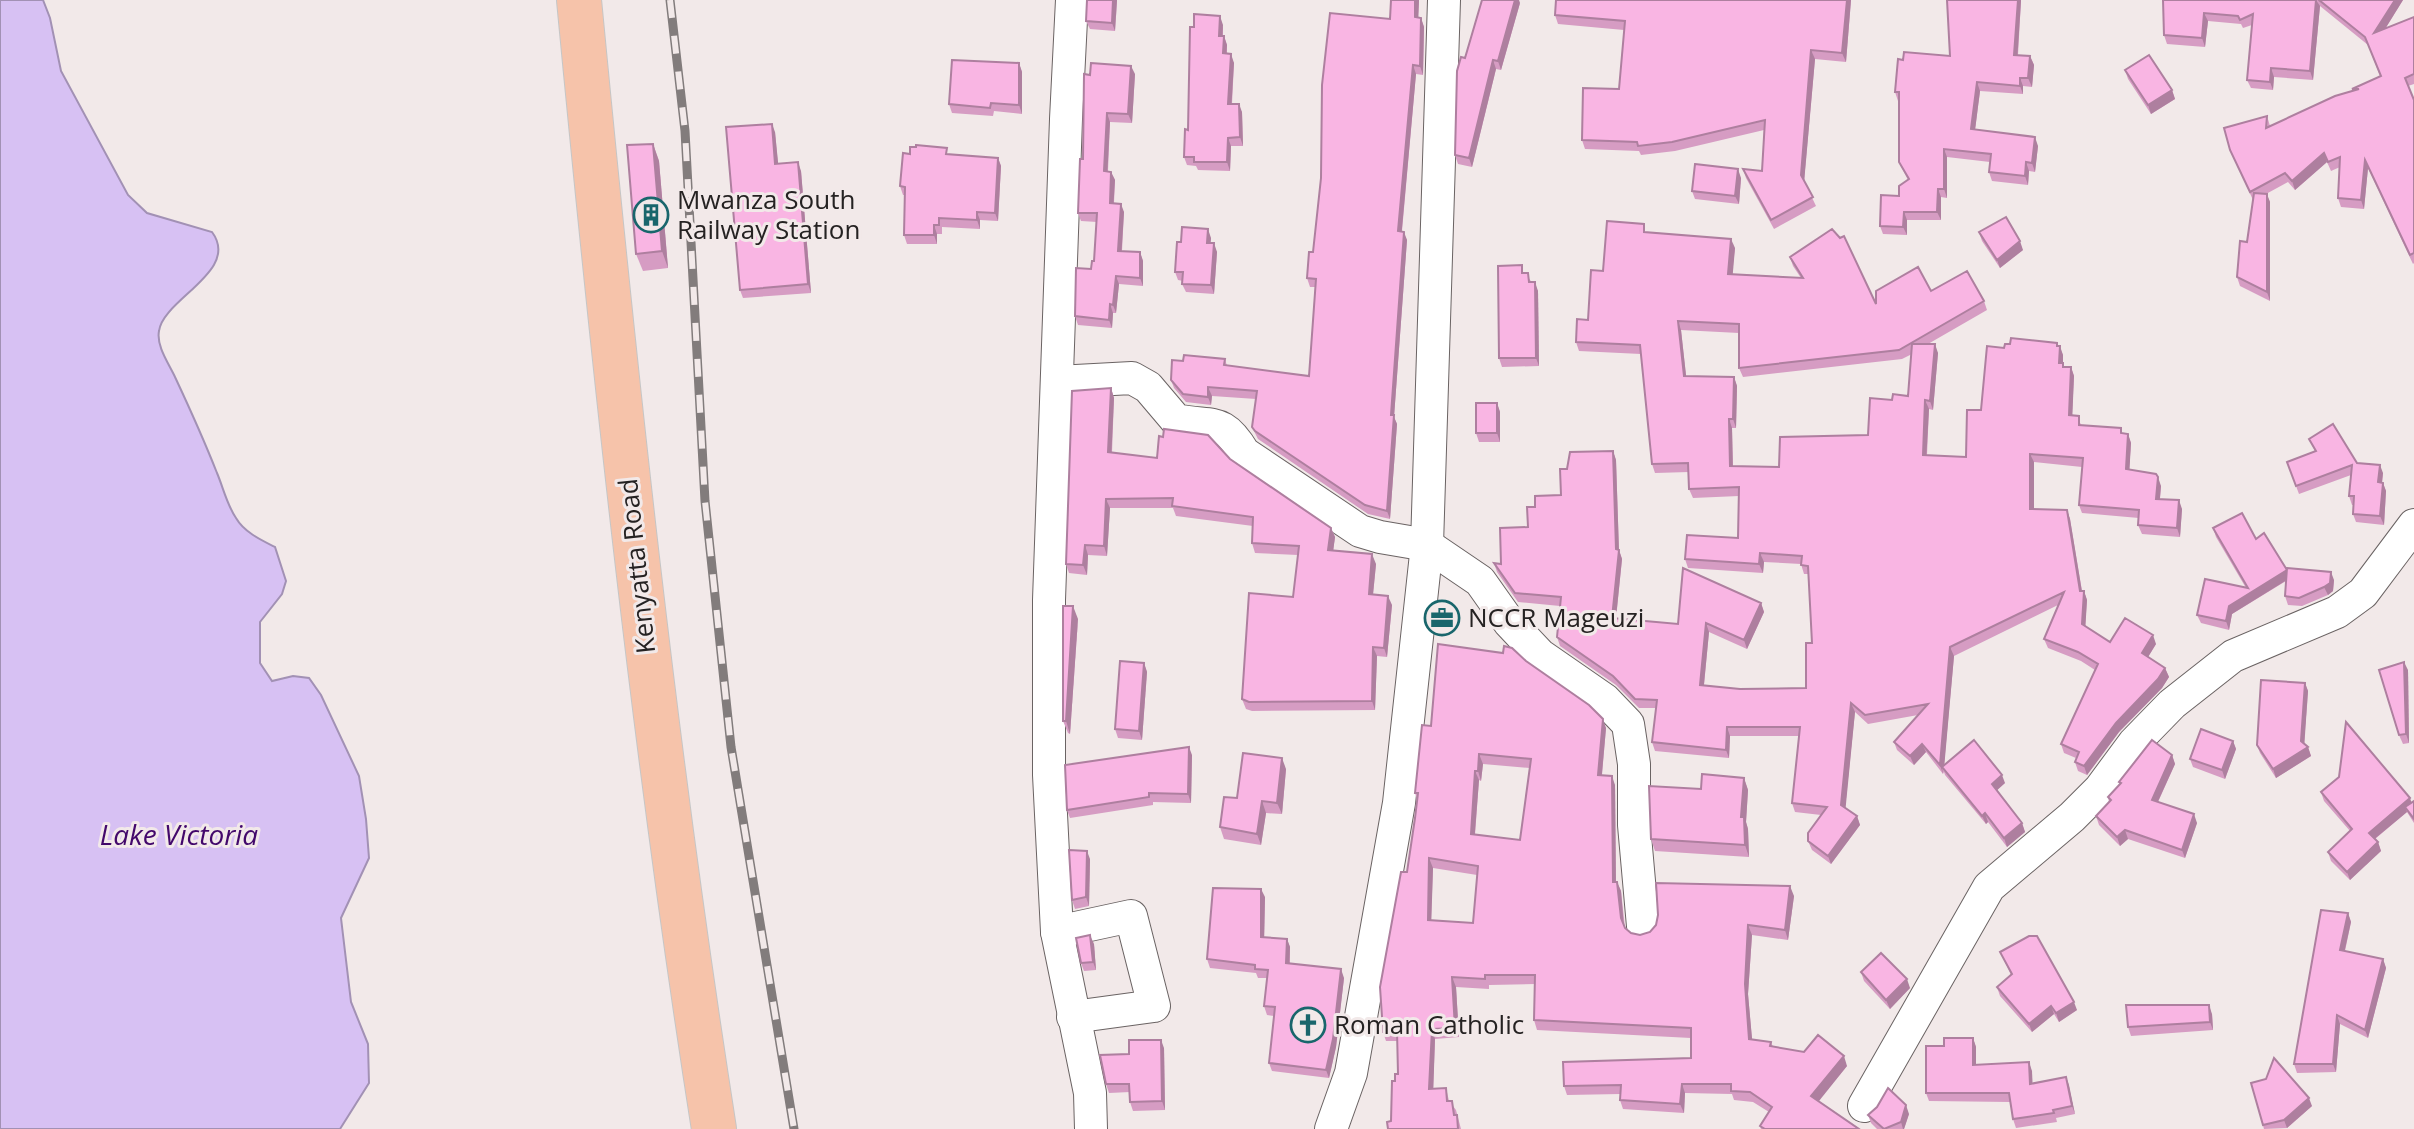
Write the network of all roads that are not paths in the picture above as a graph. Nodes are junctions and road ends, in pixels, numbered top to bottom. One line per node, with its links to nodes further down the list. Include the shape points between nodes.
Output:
1 (579, 0): 11 (highway, Kenyatta Road, via 653,707)
2 (1072, 0): 4 (street)
3 (1444, 0): 6 (street)
4 (1057, 382): 6 (street, via 1132,378 1148,387 1176,420 1216,424 1232,434 1244,453 1360,531); 8 (street, via 1049,600 1049,775)
5 (2414, 525): 10 (street, via 2363,593 2337,612 2233,656 2172,704 2091,798 1989,887)
6 (1427, 545): 7 (street, via 1480,581 1540,655 1605,700 1628,724); 13 (street, via 1399,803 1351,1073)
7 (1643, 926)
8 (1057, 932): 9 (street); 9 (street, via 1131,916 1154,1006)
9 (1073, 1017): 12 (street, via 1090,1093)
10 (1864, 1106)
11 (714, 1129)
12 (1091, 1129)
13 (1331, 1129)

